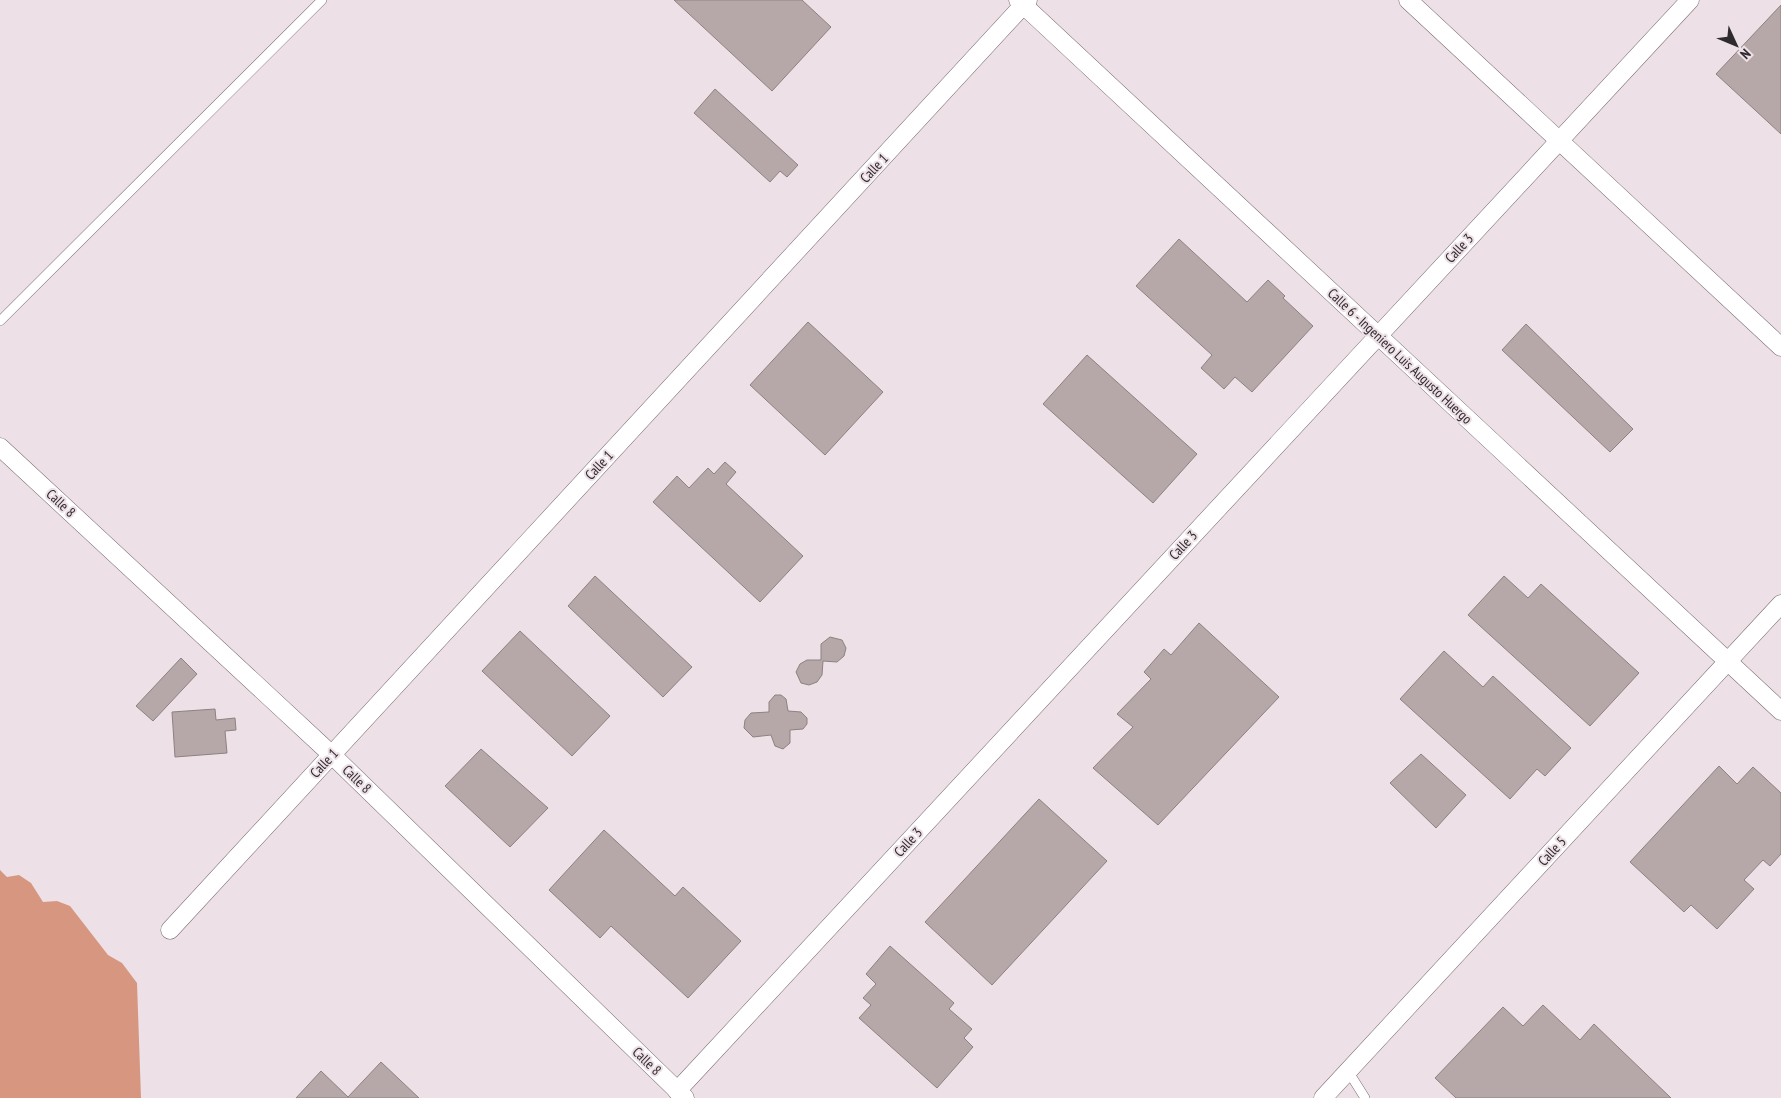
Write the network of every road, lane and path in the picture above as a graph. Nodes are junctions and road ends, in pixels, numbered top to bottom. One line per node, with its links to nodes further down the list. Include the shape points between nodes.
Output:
1 (322, 0): 6 (lane)
2 (1408, 0): 5 (street)
3 (1690, 0): 5 (street, Calle 3)
4 (1024, 2): 7 (street, Calle 6 - Ingeniero Luis Augusto Huergo); 13 (street, Calle 1)
5 (1559, 140): 7 (street, Calle 3); 8 (street)
6 (0, 321)
7 (1378, 335): 11 (street, Calle 6 - Ingeniero Luis Augusto Huergo); 16 (street, Calle 3)
8 (1781, 347)
9 (0, 446): 13 (street, Calle 8)
10 (1781, 604): 11 (street, Calle 5)
11 (1728, 662): 12 (street, Calle 6 - Ingeniero Luis Augusto Huergo); 15 (street, Calle 5)
12 (1781, 711)
13 (332, 755): 14 (street, Calle 1); 16 (street, Calle 8)
14 (170, 930)
15 (1348, 1071): 17 (street, Calle 5); 18 (lane)
16 (681, 1094)
17 (1323, 1098)
18 (1365, 1098)

